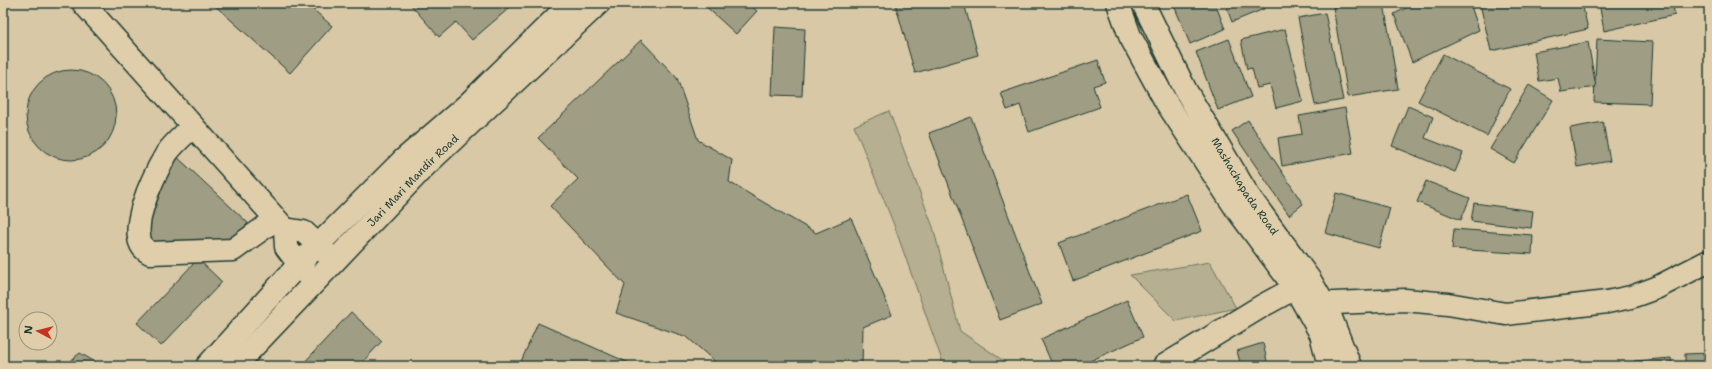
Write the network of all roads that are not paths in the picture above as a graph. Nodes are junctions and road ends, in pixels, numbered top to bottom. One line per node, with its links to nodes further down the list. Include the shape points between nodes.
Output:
1 (83, 3): 8 (street)
2 (571, 3): 10 (street, via 468,104 403,160)
3 (599, 3): 11 (street, Jari Mari Mandir Road, via 425,166)
4 (1118, 3): 7 (street, via 1130,36)
5 (1143, 3): 6 (street, Mashachapada Road)
6 (1186, 91): 7 (street); 15 (street, Mashachapada Road)
7 (1166, 102): 15 (street, via 1236,208)
8 (193, 126): 9 (street); 9 (street, via 168,152 142,205 138,224 140,245 144,250 150,253 233,250)
9 (280, 224): 10 (street, via 304,232); 13 (street, via 286,247)
10 (318, 245): 11 (street); 13 (street)
11 (335, 261): 14 (street, Jari Mari Mandir Road)
12 (1709, 261): 15 (street, via 1656,288 1632,297 1506,314 1448,304)
13 (299, 264): 14 (street); 16 (street)
14 (314, 283): 17 (street, Jari Mari Mandir Road)
15 (1308, 294): 18 (street); 19 (street); 20 (street, Mashachapada Road, via 1329,313)
16 (207, 366)
17 (235, 366)
18 (1164, 366)
19 (1329, 366)
20 (1350, 366)

